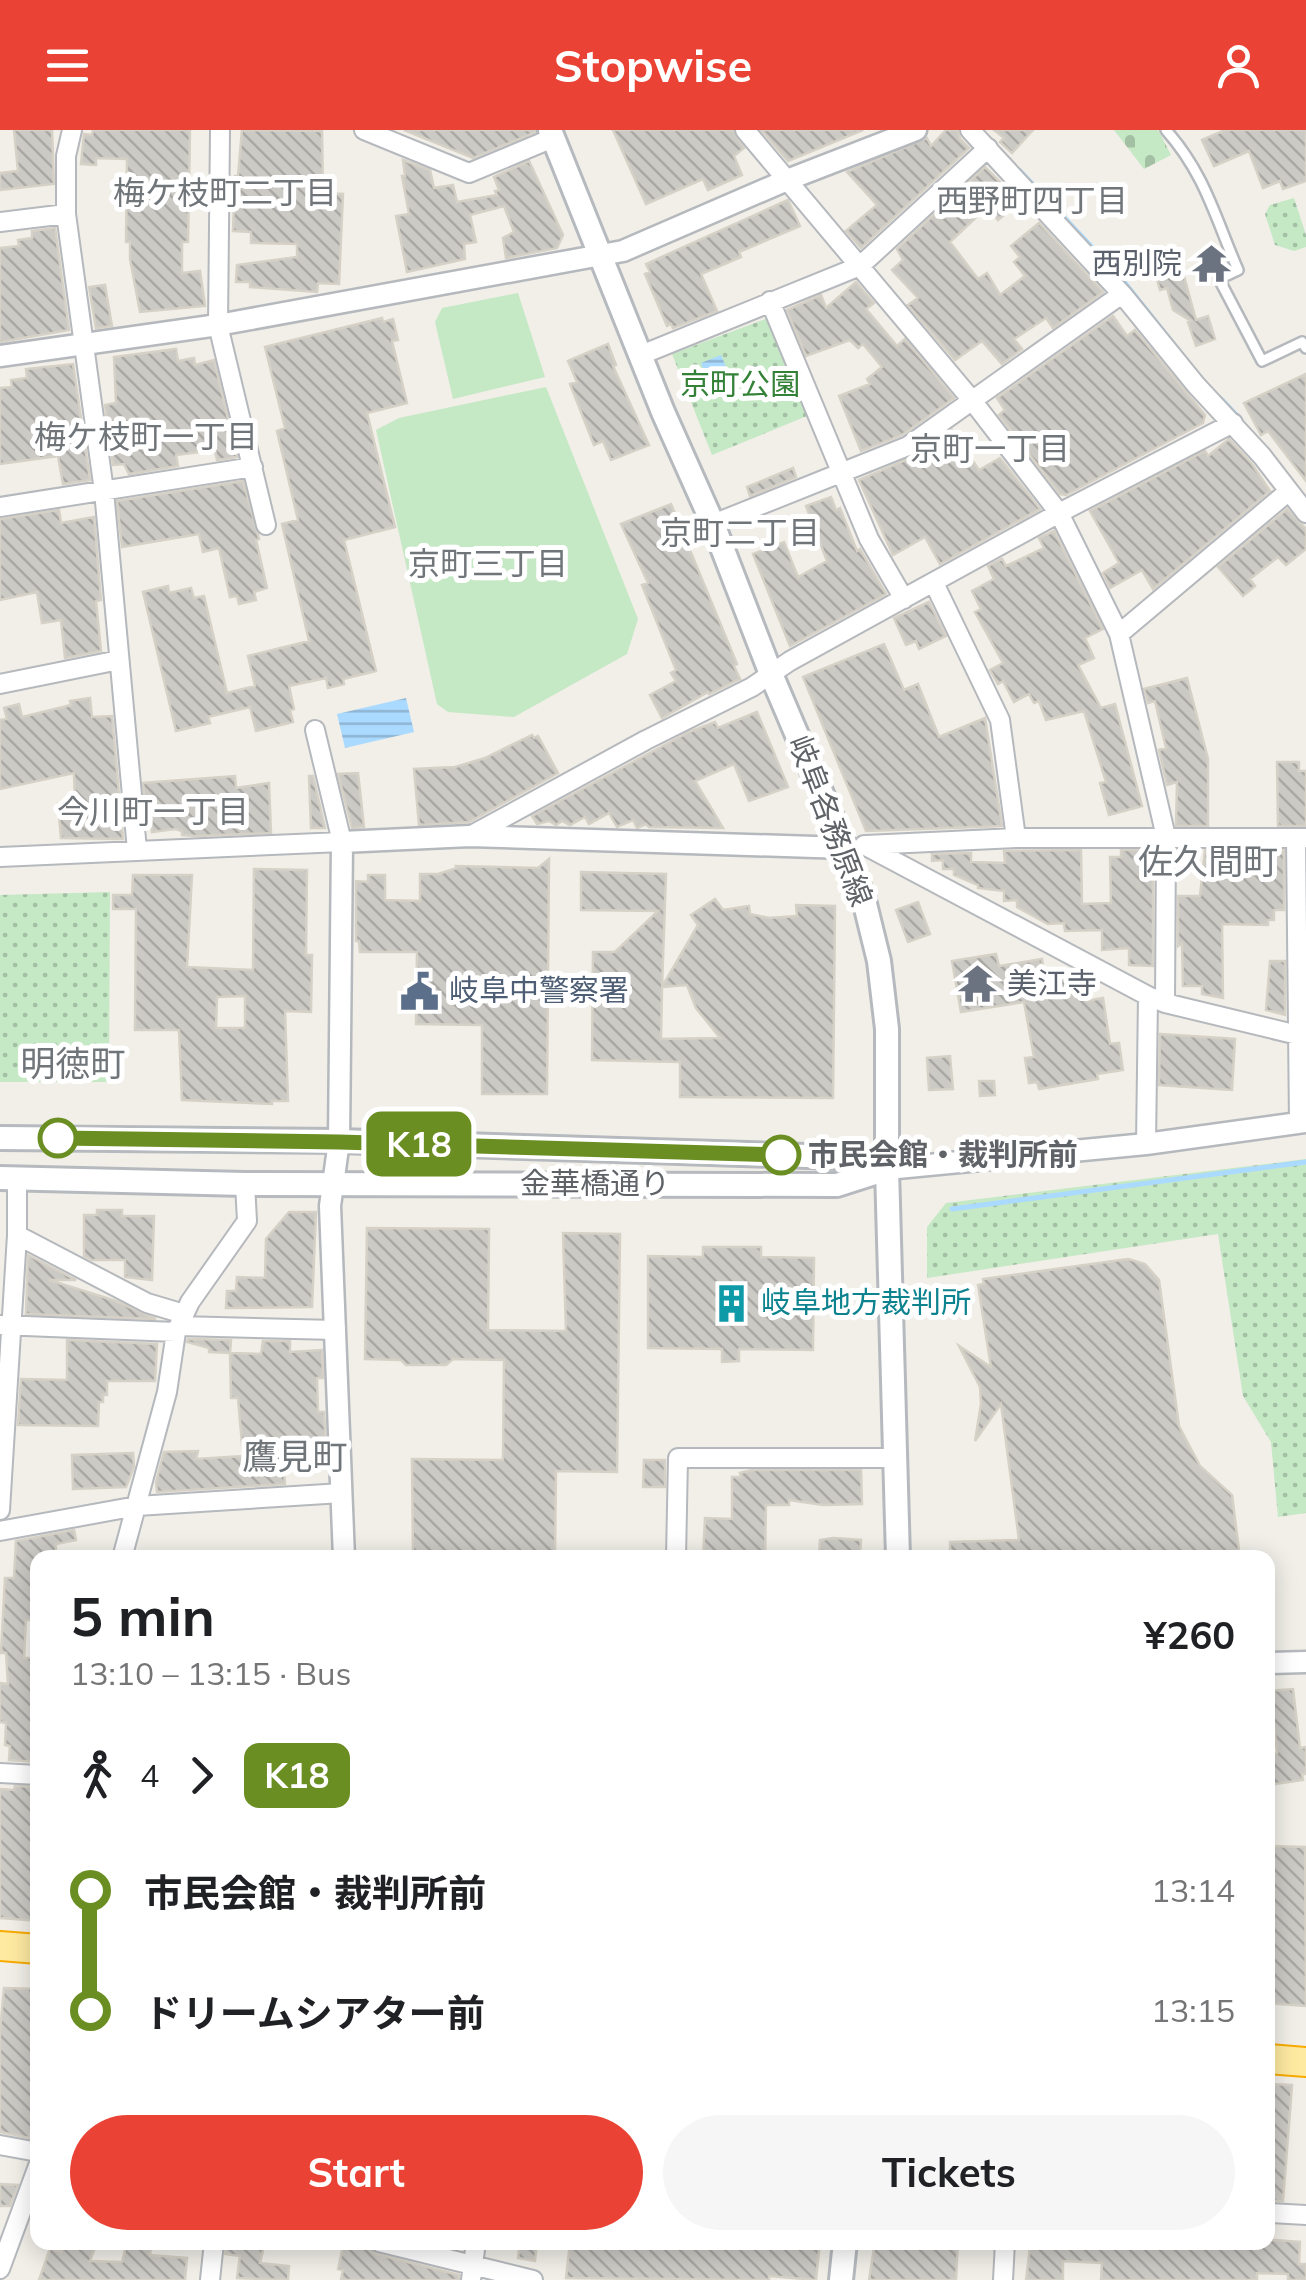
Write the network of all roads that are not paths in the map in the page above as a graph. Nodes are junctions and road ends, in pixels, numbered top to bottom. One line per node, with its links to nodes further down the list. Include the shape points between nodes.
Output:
1 (72, 130): 11 (street)
2 (220, 130): 17 (street)
3 (746, 130): 10 (street)
4 (916, 130): 10 (street)
5 (970, 130): 9 (street)
6 (1166, 130): 19 (lane, via 1193,162 1210,199 1238,270 1219,280 1262,360 1302,342)
7 (375, 132): 8 (street, via 469,173)
8 (552, 134): 13 (main road, 岐阜各務原線)
9 (988, 148): 14 (street); 15 (street)
10 (787, 180): 13 (street, via 623,252); 14 (street)
11 (66, 214): 12 (street); 18 (street)
12 (0, 222)
13 (600, 254): 17 (street); 20 (main road, 岐阜各務原線)
14 (860, 266): 16 (street); 22 (street)
15 (1122, 294): 22 (street); 23 (street)
16 (770, 302): 20 (street); 25 (street)
17 (218, 325): 18 (street); 24 (street)
18 (84, 344): 21 (street); 26 (street)
19 (1306, 348)
20 (641, 355): 31 (main road, 岐阜各務原線)
21 (0, 356)
22 (971, 399): 25 (street, via 908,446); 29 (street)
23 (1233, 424): 27 (street); 29 (street)
24 (252, 468): 26 (street); 32 (street)
25 (842, 474): 31 (street); 34 (street, via 869,540)
26 (104, 491): 28 (street); 36 (street)
27 (1289, 491): 30 (street); 35 (street)
28 (0, 507)
29 (1059, 513): 33 (street); 35 (street)
30 (1306, 513)
31 (713, 524): 37 (main road, 岐阜各務原線)
32 (266, 526)
33 (934, 583): 34 (street); 41 (street, via 1000,720)
34 (904, 598): 37 (street)
35 (1119, 634): 42 (street)
36 (119, 660): 38 (street); 46 (street)
37 (771, 674): 40 (street); 45 (main road, 岐阜各務原線)
38 (0, 684)
39 (316, 730): 44 (street)
40 (470, 836): 44 (street); 45 (street)
41 (1016, 838): 42 (street); 45 (street)
42 (1166, 838): 43 (street); 48 (street)
43 (1301, 838): 49 (street)
44 (342, 842): 46 (street); 52 (street)
45 (855, 847): 48 (street); 54 (main road, 岐阜各務原線, via 887,1029)
46 (138, 850): 47 (street)
47 (0, 857)
48 (1156, 999): 49 (street); 53 (street)
49 (1302, 1036): 50 (street)
50 (1302, 1123): 53 (street, 金華橋通り)
51 (0, 1138): 52 (main road, 金華橋通り)
52 (339, 1142): 54 (main road, 金華橋通り, via 838,1157); 57 (street)
53 (1146, 1144): 54 (street, 金華橋通り)
54 (886, 1169): 57 (main road, 金華橋通り, via 837,1185); 62 (main road, 岐阜各務原線)
55 (9, 1178): 56 (main road, 金華橋通り); 58 (street)
56 (245, 1184): 57 (main road, 金華橋通り); 59 (street, via 247,1222)
57 (331, 1184): 61 (street)
58 (17, 1235): 59 (street); 60 (street)
59 (179, 1324): 60 (street); 61 (street); 64 (street)
60 (6, 1325): 65 (street)
61 (336, 1330): 63 (street)
62 (893, 1458): 69 (street, via 678,1458); 70 (main road, 岐阜各務原線)
63 (342, 1493): 64 (street); 68 (street)
64 (137, 1506): 66 (street); 67 (street)
65 (0, 1510)
66 (0, 1531)
67 (124, 1550)
68 (344, 1550)
69 (676, 1550)
70 (898, 1550)
71 (1306, 1662): 72 (street)
72 (1275, 1663)
73 (0, 1773): 74 (street)
74 (30, 1775)
75 (0, 1946): 76 (highway)
76 (30, 1948)
77 (0, 1960): 78 (highway)
78 (30, 1962)
79 (1275, 2043): 80 (highway)
80 (1306, 2045)
81 (1275, 2060): 82 (highway)
82 (1306, 2062)
83 (0, 2145): 84 (street)
84 (30, 2151)
85 (30, 2187): 92 (street)
86 (1275, 2213): 87 (street)
87 (1306, 2215)
88 (213, 2250): 94 (street)
89 (403, 2250): 93 (street)
90 (844, 2250): 96 (main road)
91 (1005, 2250): 97 (street)
92 (2, 2261)
93 (472, 2273): 95 (street)
94 (210, 2280)
95 (534, 2280)
96 (841, 2280)
97 (1003, 2280)

